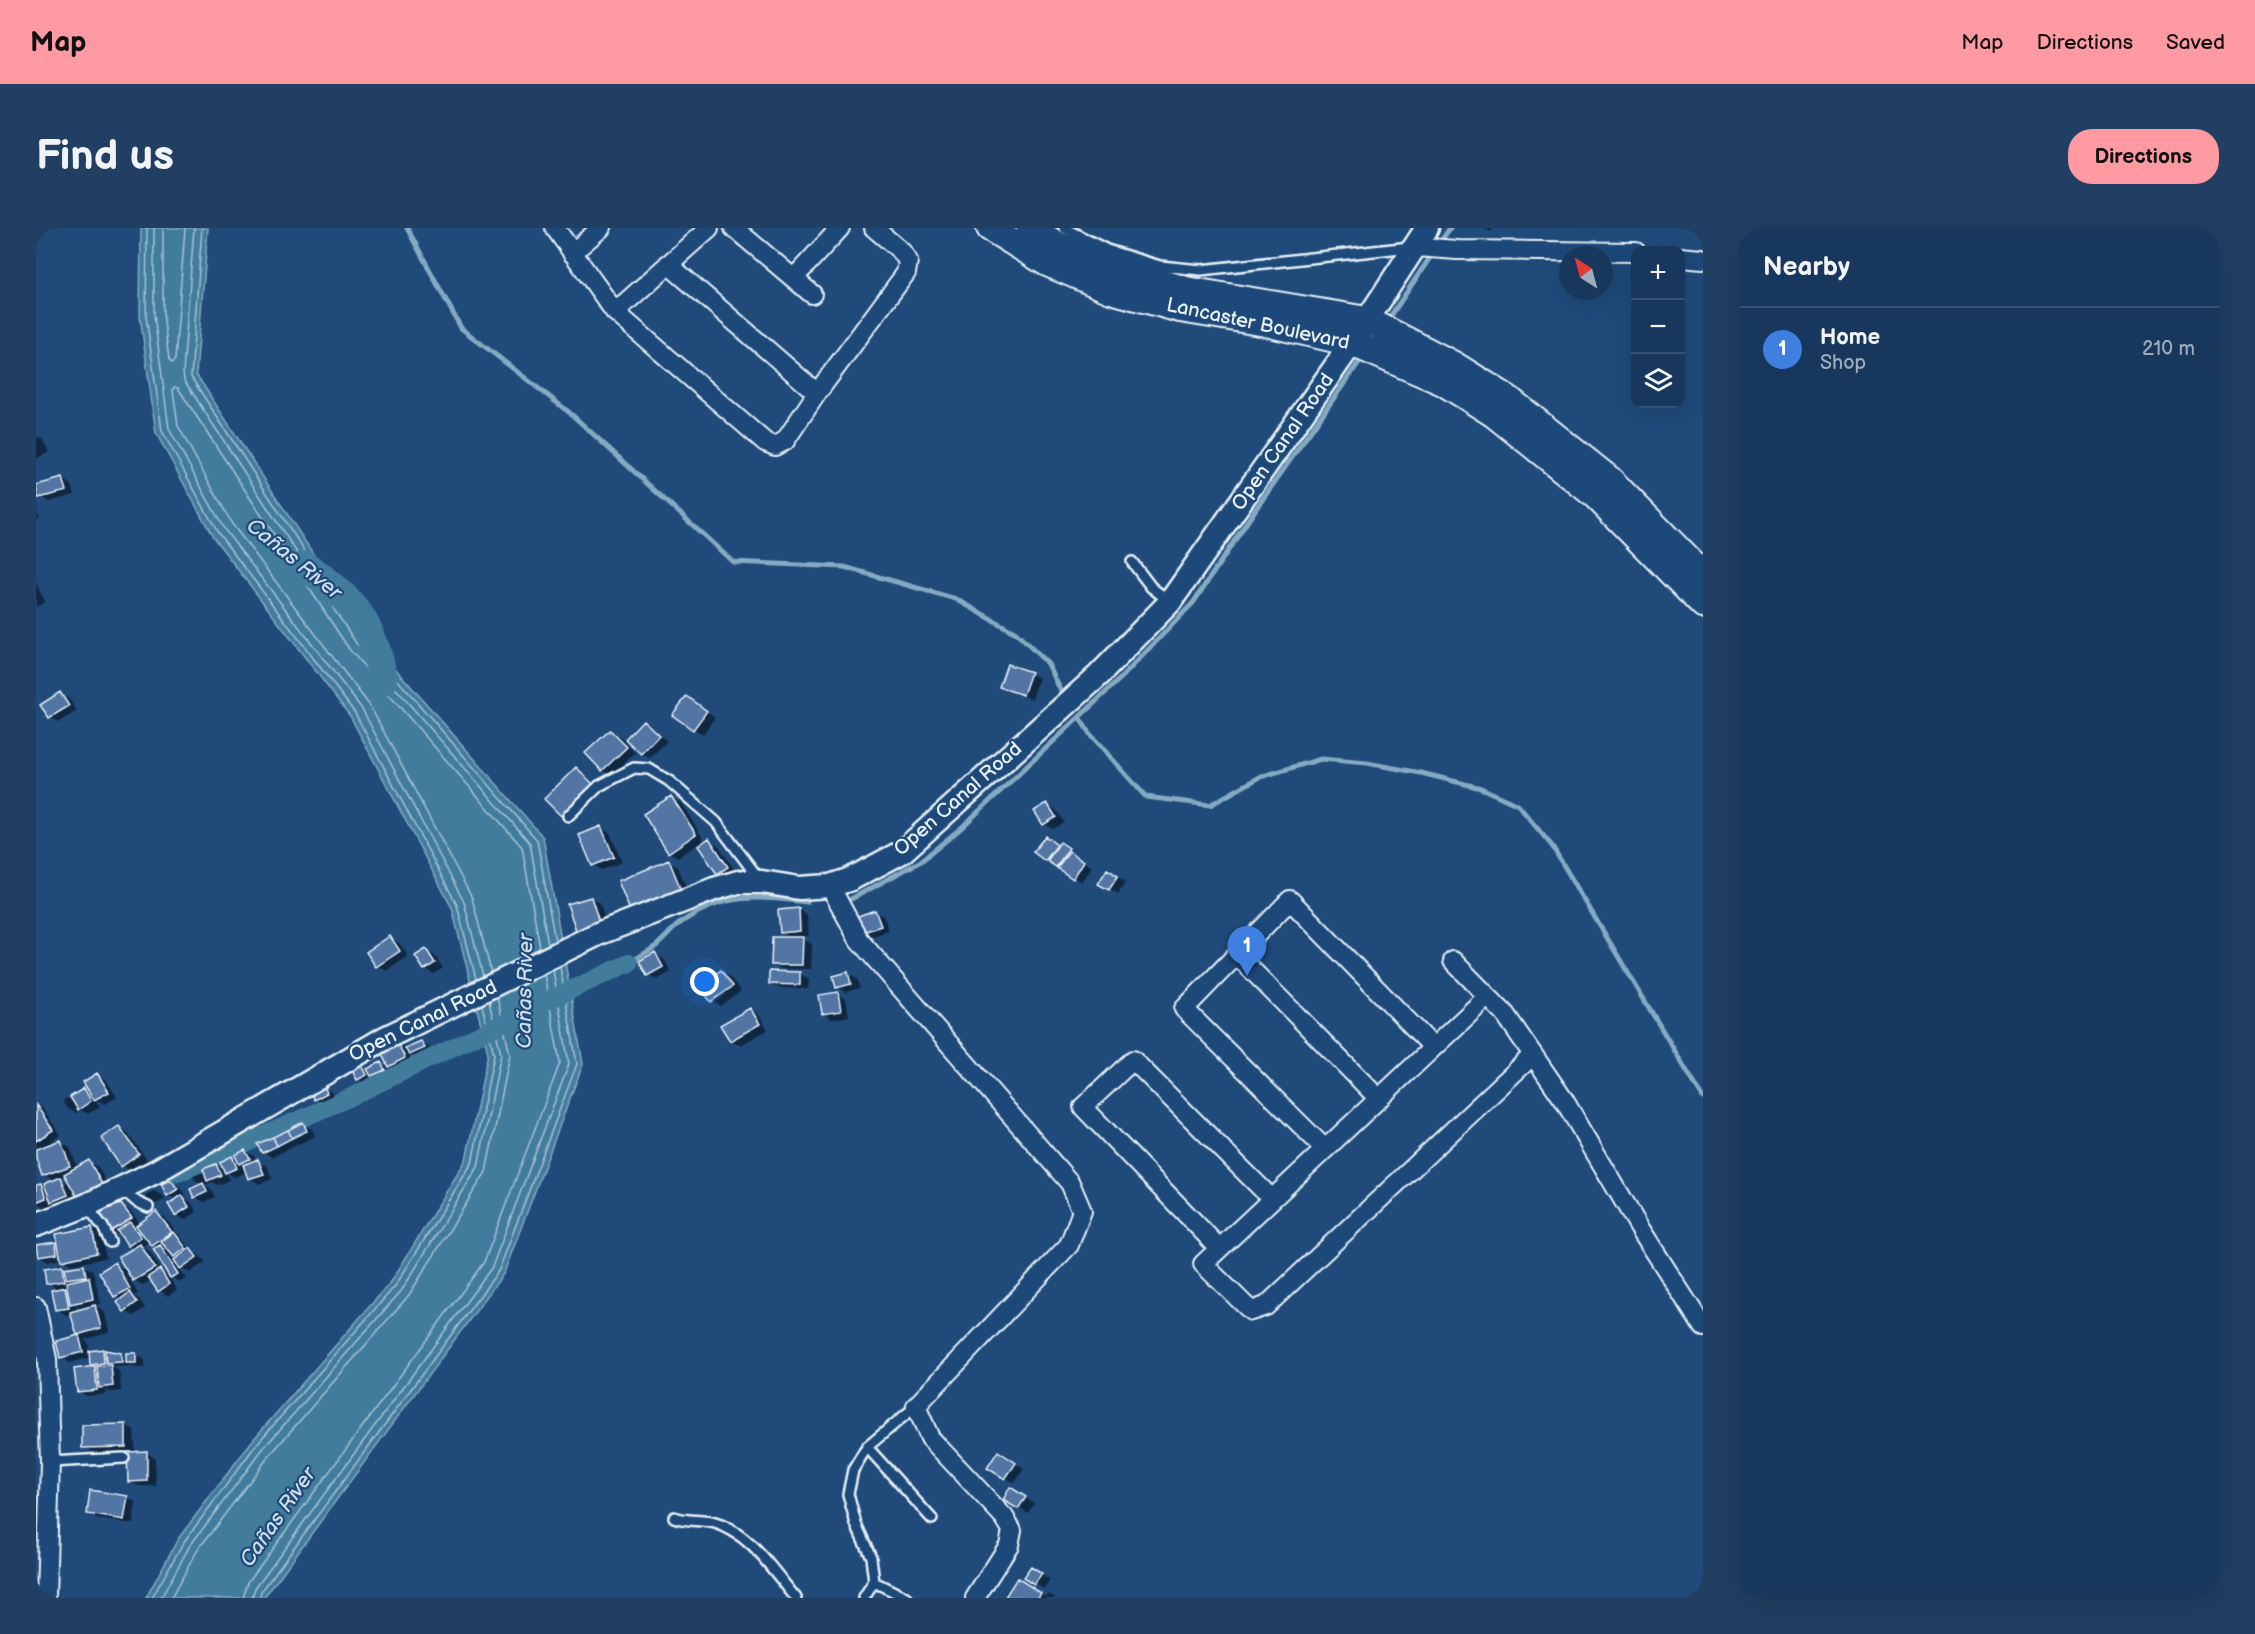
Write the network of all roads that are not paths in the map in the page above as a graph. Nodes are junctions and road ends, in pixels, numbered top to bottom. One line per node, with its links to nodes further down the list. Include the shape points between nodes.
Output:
1 (555, 228): 12 (street)
2 (601, 228): 12 (street)
3 (709, 228): 15 (street)
4 (734, 228): 16 (street)
5 (840, 228): 16 (street)
6 (874, 228): 21 (street, via 901,251 908,261 906,273)
7 (990, 228): 20 (main road, Lancaster Boulevard, via 1047,263 1111,290 1180,309)
8 (1030, 228): 19 (main road, Lancaster Boulevard, via 1056,244 1118,270 1186,290)
9 (1064, 228): 10 (lane, via 1107,250 1160,266 1201,270)
10 (1421, 237): 11 (street, via 1457,250); 19 (street, Open Canal Road)
11 (1631, 252)
12 (572, 253): 18 (street)
13 (1685, 257): 14 (street)
14 (1703, 259)
15 (668, 264): 18 (street); 21 (street)
16 (794, 278): 17 (street)
17 (812, 294)
18 (615, 312): 21 (street, via 765,442 775,446 785,441)
19 (1367, 320): 20 (street, Open Canal Road); 23 (main road, Lancaster Boulevard, via 1454,365 1507,398 1610,480)
20 (1352, 343): 24 (street, Open Canal Road); 25 (main road, Lancaster Boulevard, via 1443,382 1494,414 1596,496)
21 (817, 393)
22 (1132, 562): 24 (lane, via 1151,587)
23 (1703, 575)
24 (1170, 602): 28 (street, Open Canal Road, via 1098,676 902,852)
25 (1703, 604)
26 (568, 816): 27 (lane, via 599,786 634,768 649,769 716,822)
27 (762, 882): 28 (street, Open Canal Road, via 799,888); 36 (street, Open Canal Road, via 738,882 714,889 600,933 375,1043)
28 (830, 886): 45 (street, via 859,940 1070,1183 1082,1211 1069,1245)
29 (1237, 955): 32 (street, via 1290,900); 34 (street); 35 (street, via 1184,1009)
30 (1453, 961): 31 (street)
31 (1486, 997): 32 (street); 33 (street, via 1504,1014)
32 (1433, 1047): 34 (street)
33 (1533, 1055): 42 (street, via 1266,1306 1251,1311 1203,1264); 44 (street)
34 (1378, 1099): 35 (street)
35 (1325, 1149): 37 (street)
36 (121, 1189): 38 (street, Open Canal Road); 39 (lane)
37 (1272, 1199): 42 (street); 42 (street, via 1132,1060 1083,1107)
38 (87, 1205): 40 (street, Open Canal Road); 41 (lane)
39 (148, 1207)
40 (36, 1225)
41 (110, 1242)
42 (1220, 1248)
43 (36, 1307): 48 (street, via 47,1359)
44 (1703, 1327)
45 (916, 1406): 46 (lane); 56 (street, via 930,1438 1012,1530 1009,1545)
46 (867, 1447): 50 (lane); 51 (lane, via 853,1470 848,1494 871,1557)
47 (124, 1458): 48 (lane)
48 (50, 1462): 52 (street)
49 (674, 1516): 53 (lane, via 732,1529)
50 (932, 1519)
51 (874, 1582): 54 (lane); 55 (lane)
52 (46, 1598)
53 (796, 1598)
54 (864, 1598)
55 (907, 1598)
56 (975, 1598)

